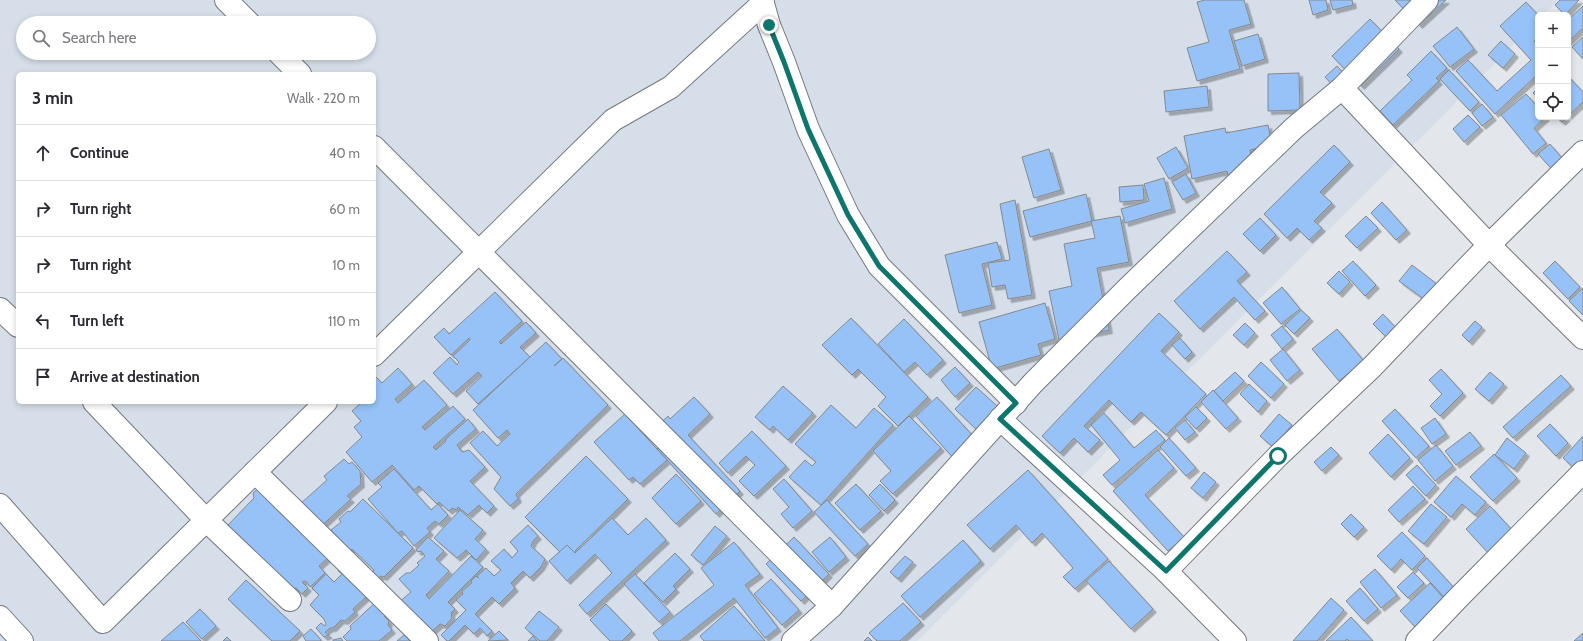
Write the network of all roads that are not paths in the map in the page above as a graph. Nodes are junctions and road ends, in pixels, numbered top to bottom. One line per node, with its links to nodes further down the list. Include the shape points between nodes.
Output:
1 (226, 0): 4 (street)
2 (1427, 0): 7 (street)
3 (762, 2): 11 (street, via 671,87 613,120); 16 (street, via 808,129 848,215 879,266)
4 (242, 16)
5 (286, 60): 6 (street)
6 (298, 72)
7 (1342, 88): 10 (street); 16 (street, via 1294,128 1128,288)
8 (376, 150): 11 (street)
9 (1583, 152): 10 (street)
10 (1489, 245): 14 (street); 24 (street, via 1372,367 1278,456)
11 (479, 252): 15 (street); 26 (street)
12 (0, 309): 13 (street)
13 (16, 324)
14 (1583, 338)
15 (376, 353)
16 (1016, 403): 19 (street)
17 (96, 404): 23 (street)
18 (324, 404): 20 (street)
19 (1000, 419): 24 (street); 26 (street)
20 (255, 472): 23 (street); 29 (street)
21 (1583, 472): 32 (street)
22 (0, 505): 23 (street, via 103,622)
23 (206, 520): 25 (street)
24 (1166, 571): 31 (street)
25 (290, 600)
26 (832, 606): 30 (street)
27 (0, 617): 28 (street)
28 (22, 641)
29 (427, 641)
30 (793, 641)
31 (1235, 641)
32 (1417, 641)

